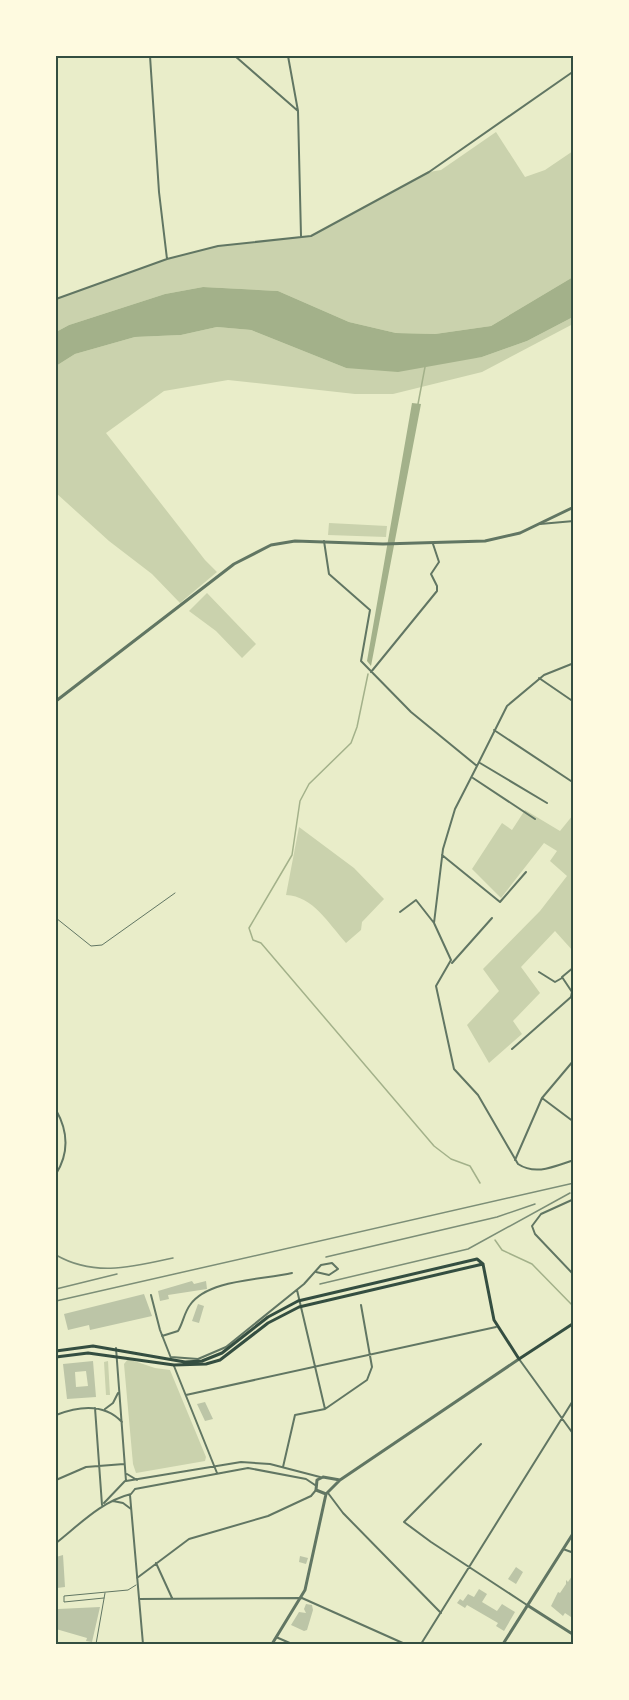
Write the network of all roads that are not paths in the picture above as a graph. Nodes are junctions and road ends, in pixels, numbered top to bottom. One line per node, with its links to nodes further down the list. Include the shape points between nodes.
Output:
1 (150, 56): 7 (street)
2 (234, 56): 5 (street)
3 (288, 56): 5 (street)
4 (573, 71): 6 (street, via 429,172 311,236)
5 (298, 111): 6 (street)
6 (301, 236): 7 (street, via 218,246)
7 (166, 259): 8 (street)
8 (56, 299)
9 (573, 509): 11 (street)
10 (573, 521): 11 (street)
11 (540, 524): 13 (street, via 503,538)
12 (324, 541): 13 (street); 15 (street, via 329,574 370,609 362,661); 17 (street, via 284,542 245,557)
13 (433, 544): 15 (street, via 440,562 431,574 437,591)
14 (573, 663): 16 (street)
15 (371, 672): 20 (street, via 411,712)
16 (539, 678): 18 (street); 19 (street, via 507,706)
17 (56, 701)
18 (573, 702)
19 (494, 730): 20 (street); 22 (street)
20 (478, 764): 21 (street); 23 (street)
21 (473, 778): 24 (street); 25 (street, via 455,809)
22 (573, 783)
23 (547, 803)
24 (535, 819)
25 (442, 855): 26 (street, via 500,902); 31 (street)
26 (525, 872)
27 (175, 893): 29 (lane, via 102,945 91,946)
28 (400, 912): 31 (street, via 416,900)
29 (56, 918)
30 (492, 918): 32 (street)
31 (434, 923): 32 (street)
32 (451, 964): 41 (street, via 436,986 454,1069 478,1095)
33 (573, 967): 35 (street)
34 (539, 972): 35 (street, via 555,982)
35 (562, 977): 36 (street, via 571,997)
36 (512, 1049)
37 (573, 1060): 38 (street)
38 (542, 1098): 40 (street); 41 (street)
39 (56, 1110): 43 (street, via 67,1139 63,1163)
40 (573, 1122)
41 (515, 1160): 42 (street, via 522,1167 537,1170)
42 (573, 1160)
43 (56, 1174)
44 (573, 1199): 48 (street, via 541,1214 532,1226)
45 (483, 1264): 51 (main road, via 477,1259); 53 (main road); 55 (main road)
46 (316, 1272): 46 (street, via 328,1263 338,1269 329,1275); 49 (street)
47 (292, 1273): 56 (street, via 232,1283 205,1293 189,1306 178,1331)
48 (573, 1275)
49 (297, 1290): 51 (street); 62 (street, via 216,1352 198,1359)
50 (151, 1295): 56 (street)
51 (298, 1301): 53 (street); 62 (main road, via 268,1317 214,1357 193,1362)
52 (361, 1305): 60 (street)
53 (299, 1307): 64 (main road, via 268,1323 220,1360); 65 (street)
54 (573, 1323): 63 (main road)
55 (496, 1327): 60 (street); 63 (main road)
56 (162, 1336): 62 (street)
57 (116, 1348): 58 (main road); 59 (street); 62 (main road)
58 (56, 1351)
59 (116, 1355): 61 (main road, via 79,1353); 64 (main road); 66 (street)
60 (370, 1355): 65 (street); 71 (street, via 371,1372 367,1380)
61 (56, 1357)
62 (172, 1358): 64 (street)
63 (519, 1359): 73 (street); 87 (street)
64 (174, 1365): 67 (street)
65 (314, 1368): 67 (street); 71 (street)
66 (119, 1388): 70 (street, via 115,1401); 74 (street)
67 (186, 1395): 78 (street)
68 (573, 1399): 73 (street)
69 (94, 1408): 70 (street); 72 (street); 79 (street)
70 (105, 1408): 74 (street)
71 (325, 1409): 80 (street, via 295,1415)
72 (56, 1415)
73 (562, 1418): 75 (street); 106 (street)
74 (122, 1422): 77 (street)
75 (573, 1435)
76 (481, 1444): 106 (street, via 404,1522)
77 (124, 1464): 79 (street); 81 (street)
78 (215, 1465): 80 (street, via 254,1462); 82 (street); 86 (street)
79 (99, 1466): 85 (street); 99 (street)
80 (283, 1467): 83 (street)
81 (125, 1473): 86 (street); 88 (street)
82 (217, 1473): 90 (street, via 261,1468 306,1479); 92 (street)
83 (321, 1477): 84 (street); 90 (street)
84 (329, 1479): 87 (street); 93 (street)
85 (56, 1480)
86 (140, 1480): 89 (street)
87 (339, 1480): 93 (street)
88 (126, 1481): 89 (street); 91 (street)
89 (132, 1482): 92 (street)
90 (315, 1485): 94 (street)
91 (121, 1486): 95 (street); 99 (street)
92 (135, 1489): 97 (street)
93 (331, 1489): 96 (street)
94 (316, 1490): 96 (street); 105 (street, via 268,1516 189,1539)
95 (124, 1494): 97 (street); 98 (street)
96 (327, 1494): 111 (street); 115 (street)
97 (130, 1495): 100 (street)
98 (110, 1501): 99 (street); 100 (street, via 120,1501)
99 (102, 1506): 102 (street)
100 (131, 1509): 107 (street)
101 (573, 1532): 103 (street)
102 (56, 1543)
103 (563, 1549): 104 (street); 114 (street)
104 (573, 1553)
105 (156, 1563): 107 (street); 113 (street)
106 (469, 1568): 114 (street); 115 (street)
107 (137, 1578): 108 (street)
108 (137, 1584): 109 (lane, via 128,1590); 112 (street)
109 (105, 1592): 110 (lane); 110 (lane, via 64,1596 64,1602)
110 (104, 1598): 118 (lane)
111 (302, 1598): 113 (street); 117 (street); 122 (street)
112 (139, 1599): 113 (street); 119 (street)
113 (172, 1599)
114 (527, 1605): 116 (street); 124 (street)
115 (441, 1613): 123 (street)
116 (573, 1635)
117 (276, 1637): 120 (street); 121 (street)
118 (96, 1644)
119 (143, 1644)
120 (272, 1644)
121 (292, 1644)
122 (405, 1644)
123 (421, 1644)
124 (503, 1644)

